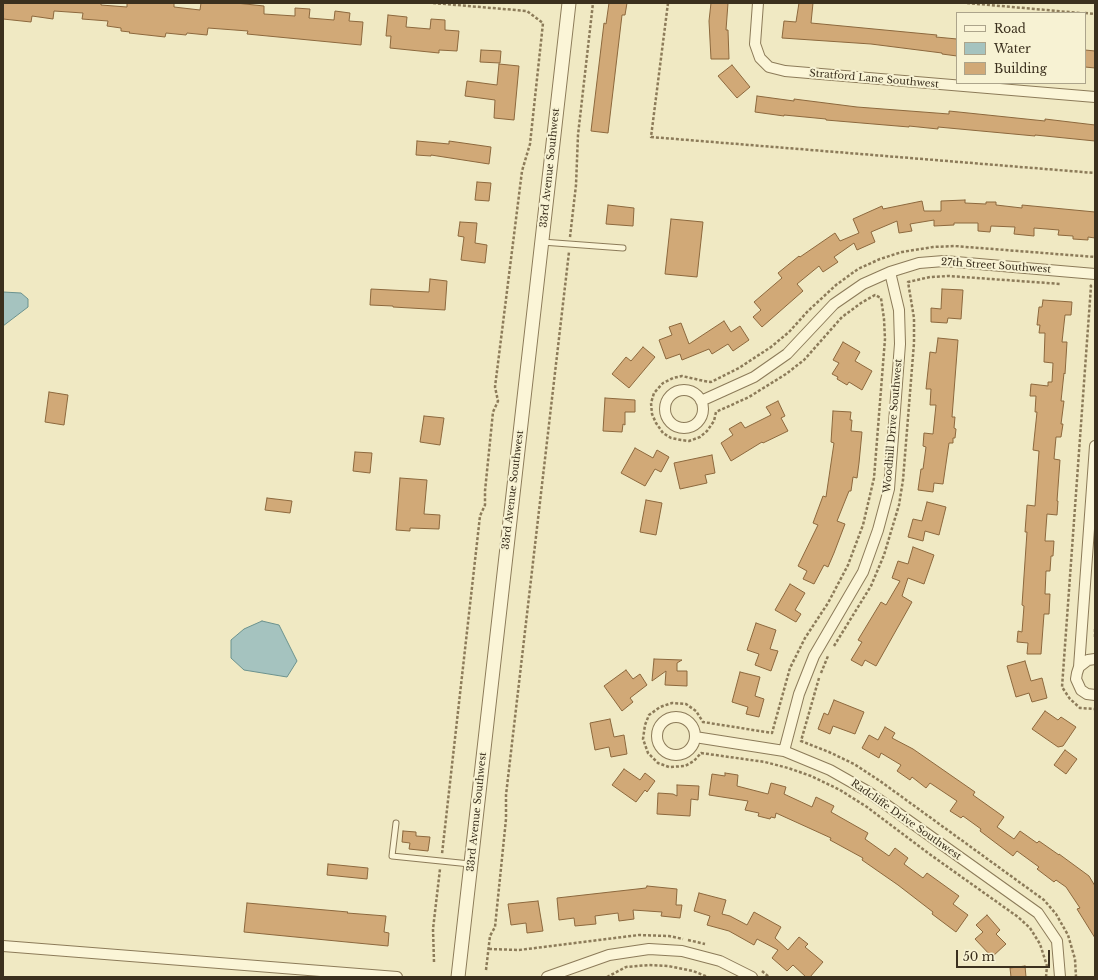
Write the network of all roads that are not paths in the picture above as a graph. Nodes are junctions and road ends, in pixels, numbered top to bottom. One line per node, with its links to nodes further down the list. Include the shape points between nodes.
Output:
1 (568, 3): 4 (street, 33rd Avenue Southwest)
2 (758, 3): 3 (street, Stratford Lane Southwest, via 755,44 760,58 769,67 785,71)
3 (1095, 97)
4 (542, 242): 5 (lane); 16 (street, 33rd Avenue Southwest)
5 (623, 248)
6 (890, 272): 7 (street, 27th Street Southwest, via 919,263 944,261); 8 (street, 27th Street Southwest, via 863,284 834,304 787,354 754,376); 14 (street, Woodhill Drive Southwest, via 899,310 900,344 889,489 863,572 814,656 799,694)
7 (1095, 274)
8 (702, 401)
9 (1095, 446): 11 (street)
10 (1095, 659): 11 (street, via 1088,660)
11 (1079, 667): 12 (street, via 1076,673 1078,685 1086,694)
12 (1095, 695)
13 (695, 737): 14 (street, Radcliffe Drive Southwest)
14 (784, 751): 22 (street, Radcliffe Drive Southwest, via 830,770 867,791 1038,913 1057,940)
15 (396, 823): 16 (lane, via 392,856)
16 (471, 864): 19 (street, 33rd Avenue Southwest)
17 (3, 946): 18 (street)
18 (397, 977)
19 (458, 977)
20 (547, 977): 21 (street, via 609,955 649,950 682,951 698,955 720,961)
21 (752, 977)
22 (1060, 977)

